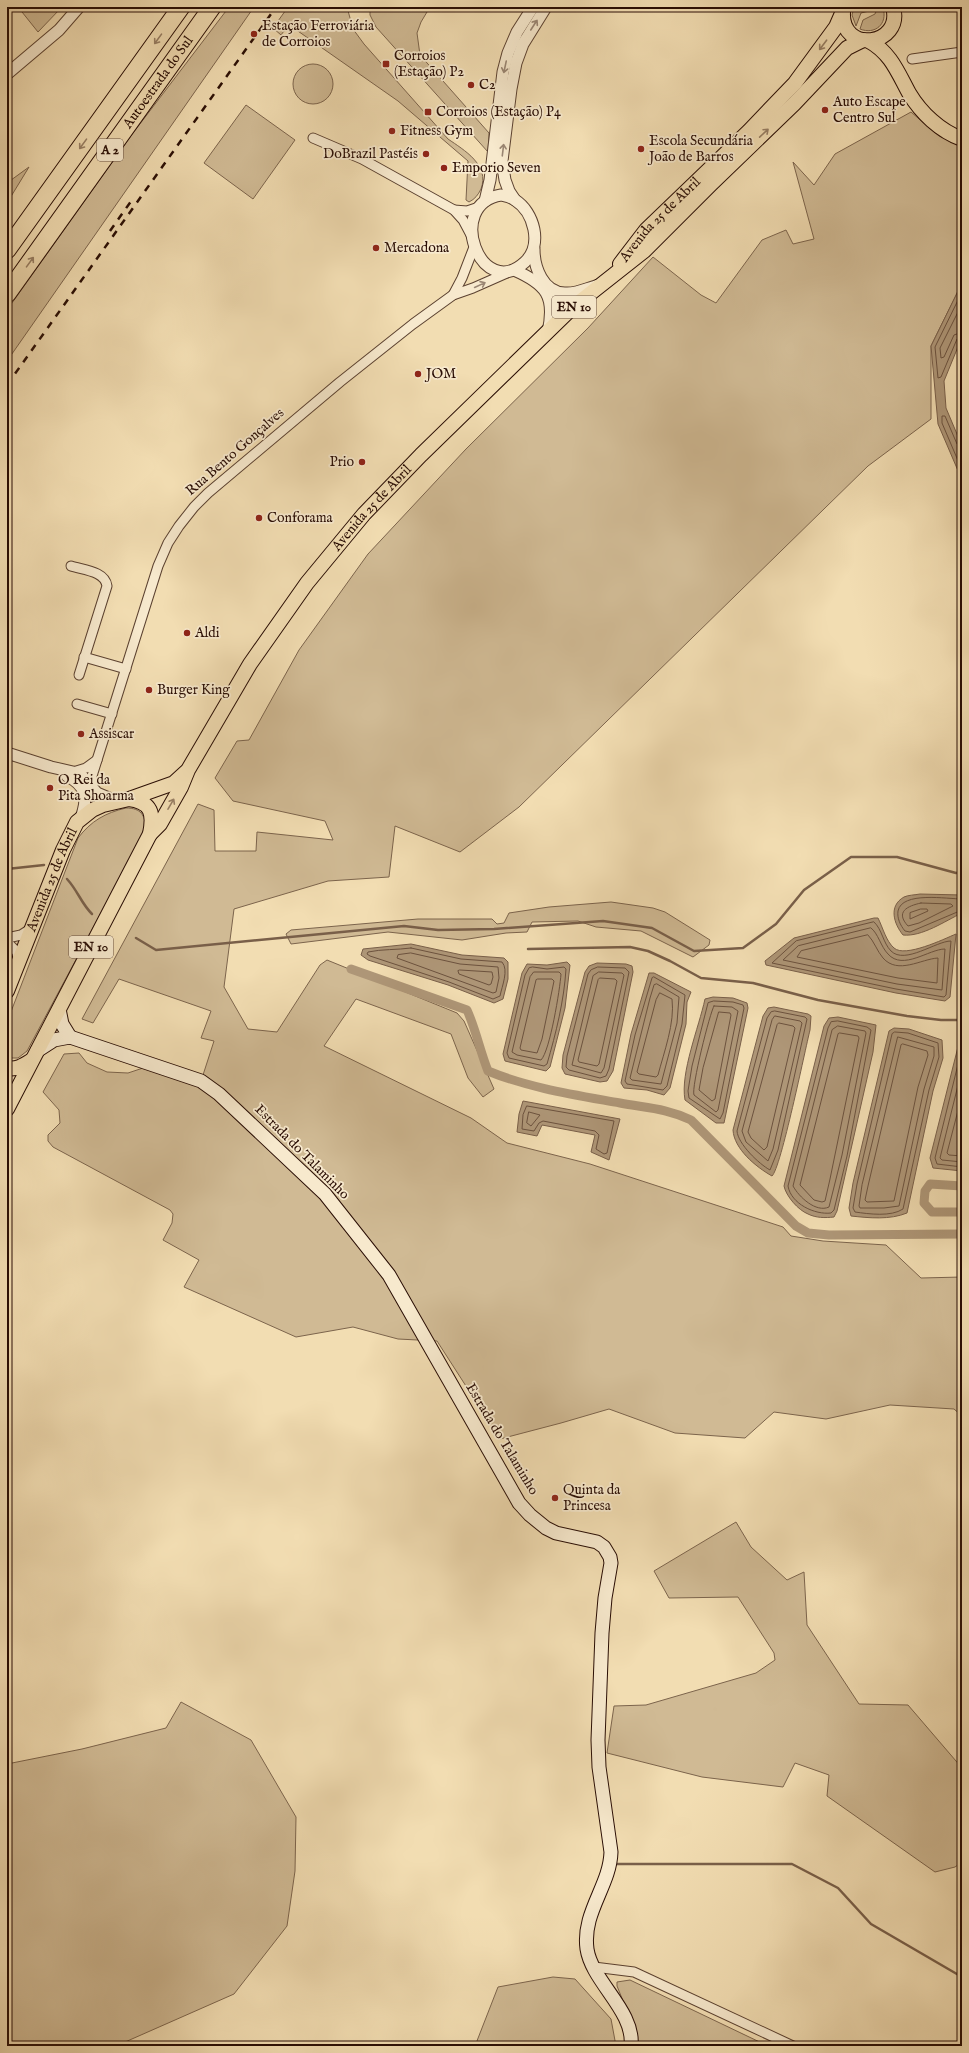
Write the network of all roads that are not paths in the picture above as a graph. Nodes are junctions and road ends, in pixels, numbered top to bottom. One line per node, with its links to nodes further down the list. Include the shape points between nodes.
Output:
1 (79, 7): 14 (street, via 59,30)
2 (181, 7): 22 (highway, Autoestrada do Sul / A 2, one-way to 22)
3 (212, 7): 25 (highway, Autoestrada do Sul / A 2, one-way to 3)
4 (533, 7): 18 (street, one-way to 18, via 517,32 503,72 490,180)
5 (546, 7): 17 (street, one-way to 5, via 505,180 502,161 511,89 523,44)
6 (893, 7): 9 (main road)
7 (905, 7): 9 (main road)
8 (843, 9): 10 (main road, EN 10, via 846,28 853,36); 24 (main road, Avenida 25 de Abril / EN 10, one-way to 24, via 836,27 795,83 646,230)
9 (891, 26): 10 (main road, EN 10, via 881,37); 13 (main road)
10 (866, 41): 13 (main road, via 880,47); 24 (main road, Avenida 25 de Abril / EN 10, one-way to 10, via 644,251 794,104 847,48)
11 (962, 52): 12 (street)
12 (912, 59)
13 (895, 64): 16 (main road, via 923,112 943,129)
14 (7, 74)
15 (313, 138): 19 (street, via 362,160)
16 (962, 138)
17 (515, 200): 18 (street, via 500,195); 21 (street, via 532,222 535,232)
18 (482, 204): 19 (street, via 467,211); 20 (street, via 472,230)
19 (454, 210): 20 (street, via 463,220)
20 (473, 243): 23 (street, via 480,258 489,266 499,271); 26 (street, Rua Bento Gonçalves, via 462,278)
21 (534, 245): 23 (street, via 530,258); 24 (street, via 534,258 539,274 543,282 556,291 564,294)
22 (7, 250)
23 (510, 271): 26 (street, Rua Bento Gonçalves, one-way to 23); 27 (street, via 533,280 549,297 552,315)
24 (603, 284): 27 (main road, Avenida 25 de Abril / EN 10, via 573,307)
25 (7, 294)
26 (453, 295): 30 (street, Rua Bento Gonçalves, via 340,382 194,507 168,543 158,566)
27 (548, 332): 37 (main road, Avenida 25 de Abril / EN 10, via 421,455 335,548 250,664)
28 (71, 566): 29 (street, via 101,576 106,581 106,590)
29 (84, 657): 30 (street); 31 (street)
30 (126, 669): 33 (street, Rua Bento Gonçalves)
31 (79, 675)
32 (77, 704): 33 (street)
33 (112, 714): 35 (street, Rua Bento Gonçalves)
34 (7, 753): 36 (street)
35 (97, 760): 38 (street, via 86,768); 39 (street, Rua Bento Gonçalves, via 92,776)
36 (51, 767): 38 (street); 41 (street, via 76,780 86,794)
37 (188, 770): 40 (main road, Avenida 25 de Abril / EN 10, via 174,783); 42 (main road, Avenida 25 de Abril / EN 10, one-way to 37, via 160,824)
38 (73, 772): 39 (street, via 83,777)
39 (93, 788): 40 (street, via 97,793)
40 (122, 800): 41 (main road, Avenida 25 de Abril / EN 10, via 92,810); 42 (main road, Avenida 25 de Abril / EN 10, via 140,801 151,812 153,820)
41 (81, 818): 43 (main road, Avenida 25 de Abril / EN 10, via 72,829)
42 (150, 834): 48 (main road, Avenida 25 de Abril / EN 10)
43 (33, 927): 44 (street, via 21,935); 46 (main road, Avenida 25 de Abril / EN 10)
44 (7, 938)
45 (7, 942): 46 (street, via 17,952)
46 (18, 963): 47 (main road, Avenida 25 de Abril / EN 10)
47 (7, 991)
48 (59, 1010): 49 (main road, via 62,1024); 50 (main road, Avenida 25 de Abril / EN 10)
49 (70, 1037): 50 (main road, via 54,1040); 53 (main road, Estrada do Talaminho, via 201,1081 239,1112 325,1194 389,1275 520,1503 546,1528 556,1533 597,1542 607,1550 611,1563 604,1612 598,1740 611,1862 592,1908 587,1930 587,1950)
50 (34, 1056): 51 (main road, via 22,1066); 52 (main road, Avenida 25 de Abril / EN 10)
51 (7, 1068)
52 (7, 1109)
53 (594, 1967): 54 (main road, Estrada do Talaminho, via 627,2023); 55 (street, via 634,1972)
54 (631, 2046)
55 (793, 2046)

